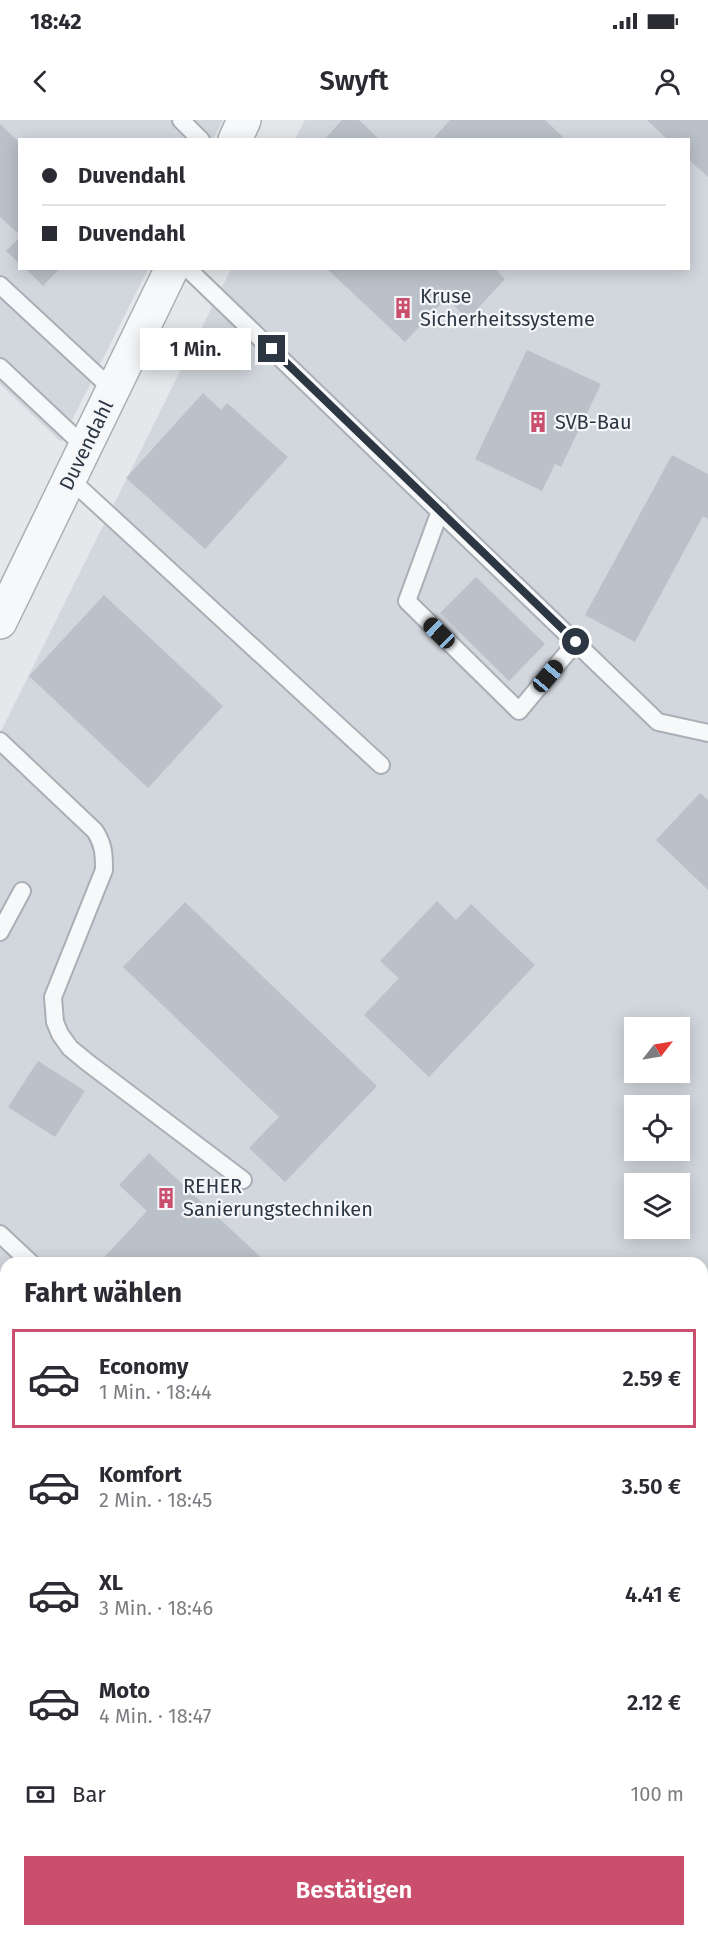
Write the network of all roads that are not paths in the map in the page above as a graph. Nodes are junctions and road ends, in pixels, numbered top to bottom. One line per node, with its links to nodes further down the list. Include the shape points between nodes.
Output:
1 (181, 120): 3 (lane)
2 (244, 120): 4 (street)
3 (199, 138)
4 (236, 138)
5 (171, 270): 9 (street, Duvendahl)
6 (190, 270): 12 (lane)
7 (0, 285): 9 (lane)
8 (0, 367): 10 (lane)
9 (113, 390): 10 (street, Duvendahl)
10 (85, 447): 11 (street, Duvendahl)
11 (70, 479): 13 (street, Duvendahl); 17 (lane)
12 (440, 511): 14 (lane); 14 (lane, via 407,601 519,711)
13 (0, 622)
14 (576, 642): 15 (lane, via 658,722)
15 (708, 733)
16 (0, 741): 20 (lane, via 95,831 104,853 104,870 53,997 60,1034 87,1062)
17 (381, 765)
18 (22, 891): 19 (lane)
19 (0, 932)
20 (243, 1180)
21 (0, 1234): 22 (lane)
22 (25, 1257)

